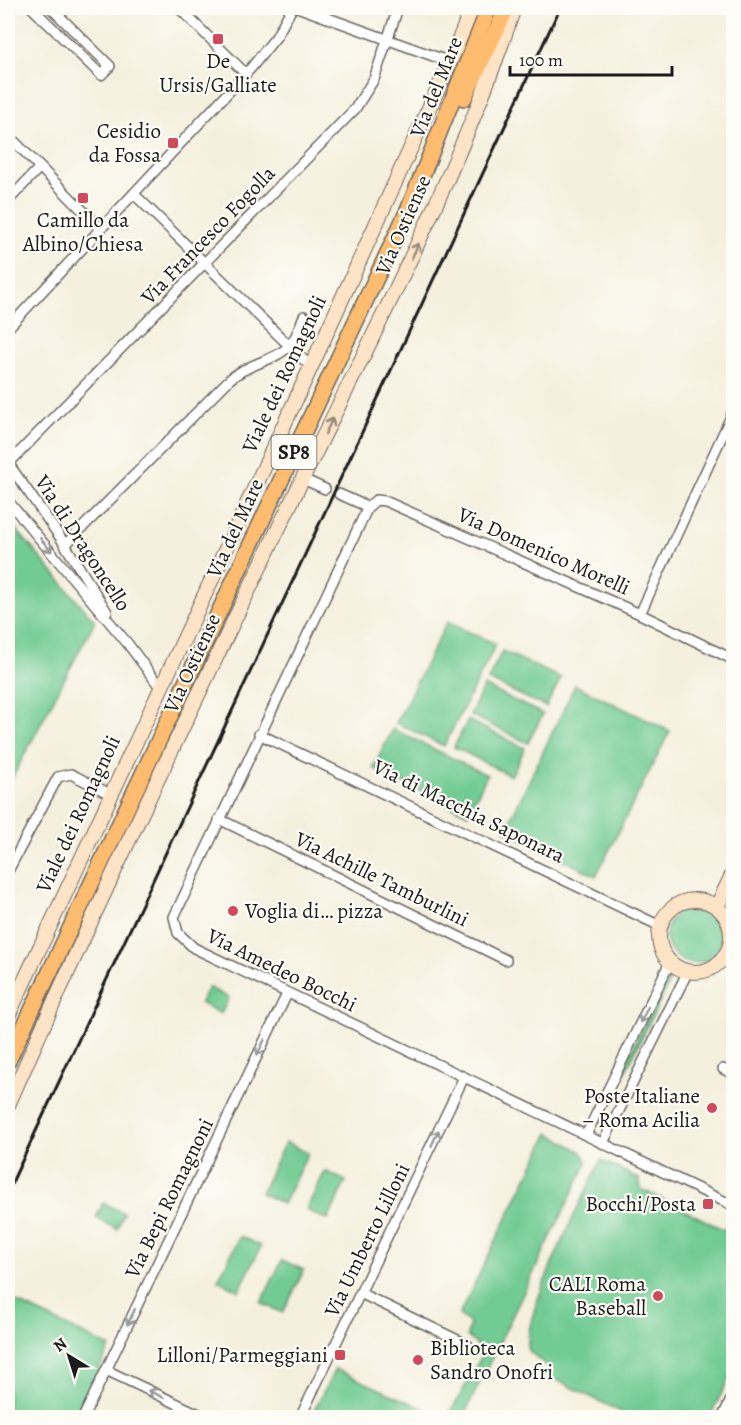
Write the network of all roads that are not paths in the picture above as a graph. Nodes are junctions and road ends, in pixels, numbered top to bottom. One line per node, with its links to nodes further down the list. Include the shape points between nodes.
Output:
1 (32, 8): 2 (street, via 102,75 110,66)
2 (51, 8)
3 (179, 8): 13 (street)
4 (292, 8): 13 (street, via 276,37)
5 (300, 8): 11 (street)
6 (398, 8): 11 (street, Via Francesco Fogolla)
7 (472, 8): 12 (main road, Viale dei Romagnoli)
8 (489, 8): 18 (main road, Via del Mare / SP8)
9 (516, 8): 10 (main road, Via Ostiense)
10 (508, 15): 18 (main road); 27 (main road, Via Ostiense, one-way to 10, via 403,278 458,155)
11 (387, 41): 12 (street); 20 (street, Via Francesco Fogolla, via 374,79 359,104)
12 (450, 62): 24 (main road, Viale dei Romagnoli)
13 (246, 74): 16 (street)
14 (8, 135): 15 (street)
15 (40, 167): 17 (street); 19 (street)
16 (134, 195): 19 (street); 20 (street)
17 (8, 201)
18 (409, 208): 51 (main road, Via del Mare / SP8)
19 (101, 229): 22 (street)
20 (204, 265): 23 (street); 26 (street, Via Francesco Fogolla)
21 (304, 316): 23 (street)
22 (8, 328)
23 (289, 347): 24 (street); 32 (street, via 230,379)
24 (311, 367): 36 (main road, Viale dei Romagnoli)
25 (734, 410): 33 (street)
26 (8, 464): 32 (street, Via di Dragoncello)
27 (303, 478): 28 (street); 55 (main road, Via Ostiense)
28 (325, 489)
29 (339, 494): 31 (street, Via Domenico Morelli)
30 (8, 501): 34 (street, Via di Dragoncello, one-way to 34)
31 (368, 507): 33 (street, Via Domenico Morelli, via 376,500 386,501); 37 (street, Via Amedeo Bocchi)
32 (65, 545): 34 (street, Via di Dragoncello)
33 (640, 614): 35 (street, Via Domenico Morelli)
34 (128, 644): 36 (street, Via di Dragoncello)
35 (734, 660)
36 (160, 687): 38 (main road, Viale dei Romagnoli)
37 (259, 734): 39 (street, Via Amedeo Bocchi); 43 (street, Via di Macchia Saponara)
38 (110, 794): 40 (street, via 71,774 60,775); 49 (main road, Viale dei Romagnoli)
39 (219, 819): 45 (street, Via Achille Tamburlini); 48 (street, Via Amedeo Bocchi, via 176,909 175,928 194,948)
40 (8, 871)
41 (734, 871): 42 (main road)
42 (717, 906): 43 (main road, via 695,899 683,901 673,907); 44 (main road, via 732,934)
43 (660, 926): 46 (main road, via 660,945)
44 (730, 956): 47 (main road, via 710,969)
45 (506, 960)
46 (670, 962): 47 (main road); 56 (street, one-way to 56)
47 (688, 971): 57 (street)
48 (287, 994): 54 (street, Via Amedeo Bocchi); 61 (street, Via Bepi Romagnoni, one-way to 61)
49 (12, 995): 50 (main road, Viale dei Romagnoli)
50 (8, 1016)
51 (8, 1061)
52 (723, 1069): 53 (street)
53 (734, 1074)
54 (464, 1077): 56 (street, Via Amedeo Bocchi); 59 (street, Via Umberto Lilloni, one-way to 54)
55 (8, 1105)
56 (586, 1135): 57 (street, Via Amedeo Bocchi)
57 (603, 1143): 58 (street, Via Amedeo Bocchi)
58 (734, 1206)
59 (362, 1294): 60 (street); 65 (street, Via Umberto Lilloni)
60 (468, 1345)
61 (106, 1370): 63 (street, Via Bepi Romagnoni); 64 (street, one-way to 61)
62 (734, 1394): 66 (street)
63 (83, 1418)
64 (207, 1418)
65 (300, 1418)
66 (722, 1418)

